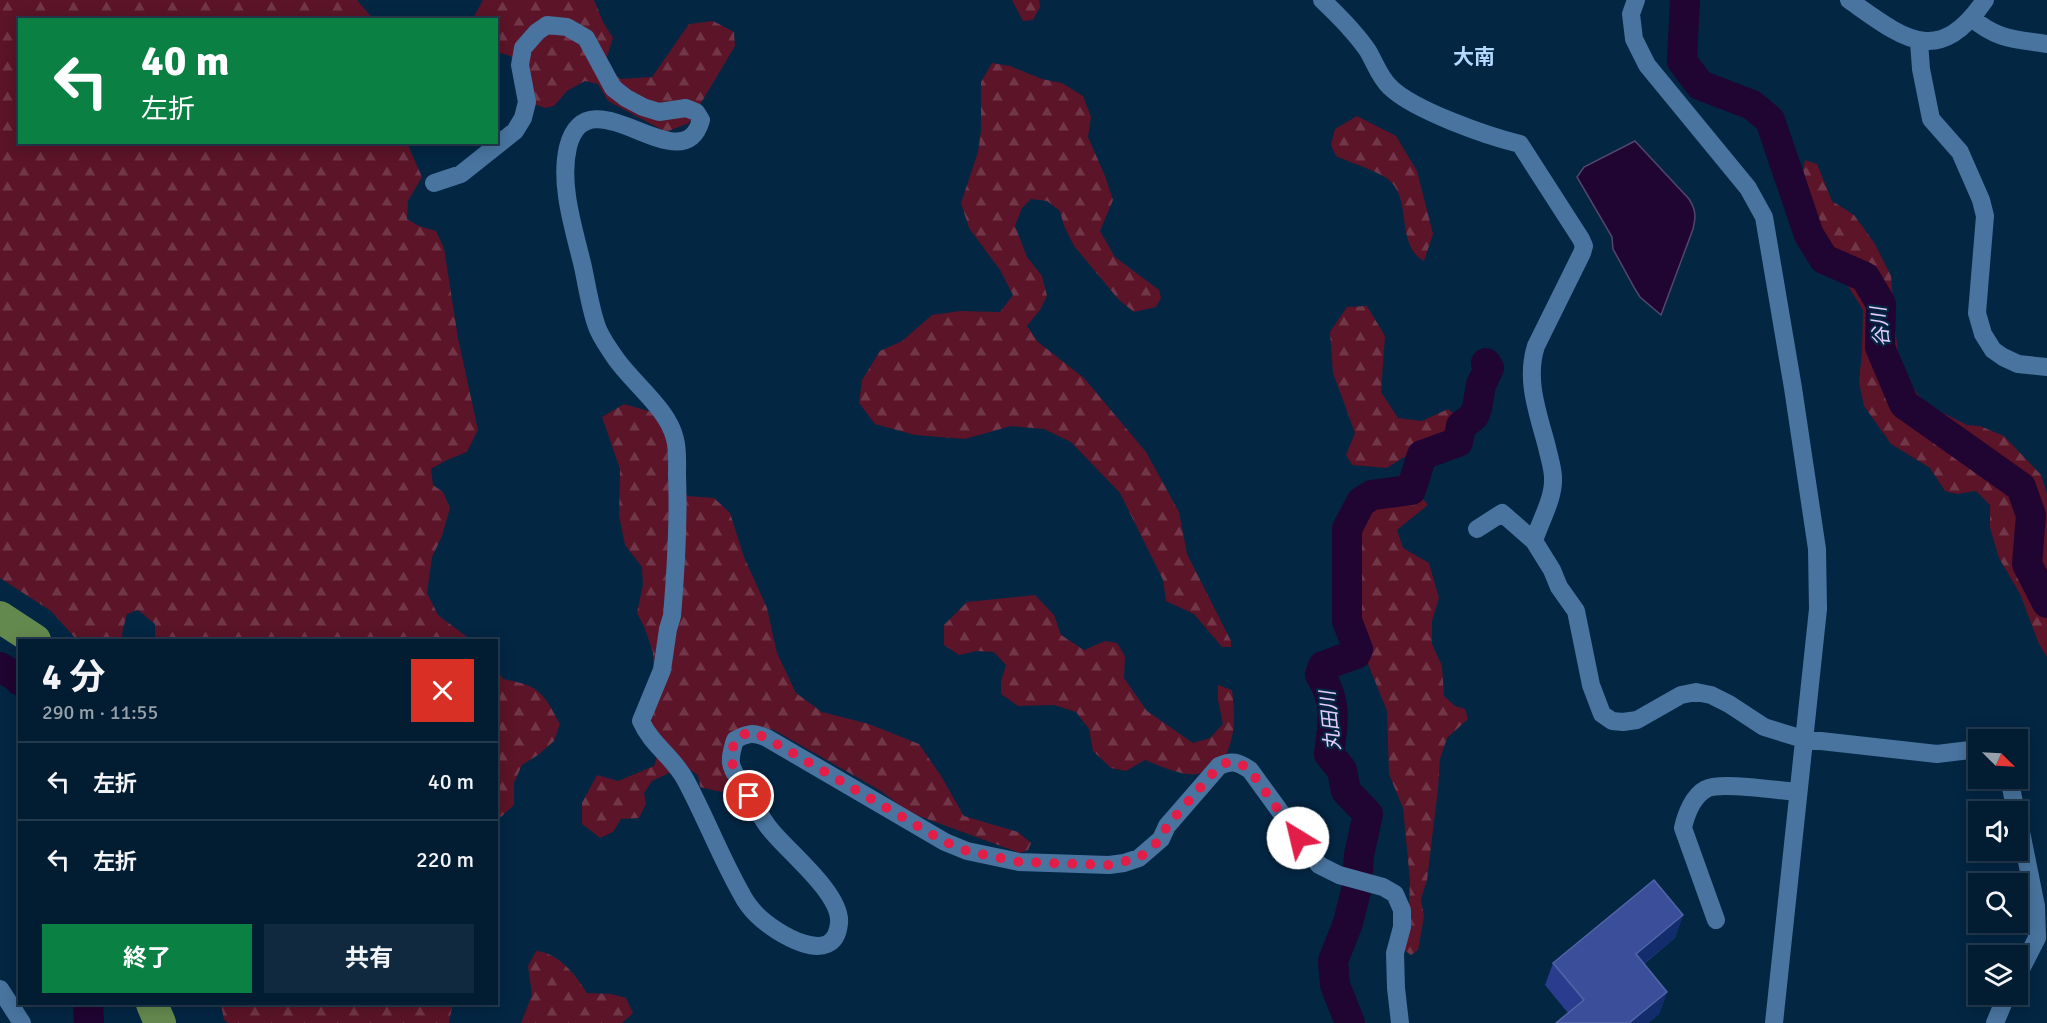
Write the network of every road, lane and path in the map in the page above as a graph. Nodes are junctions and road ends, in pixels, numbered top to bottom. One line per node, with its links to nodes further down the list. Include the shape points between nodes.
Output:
1 (1322, 0): 11 (street, via 1354,31 1388,86 1405,99 1427,111 1520,144 1584,246 1531,361 1536,406 1554,479)
2 (1636, 0): 14 (street, via 1631,14 1634,39 1647,65 1748,188 1764,217 1816,549 1818,609)
3 (1849, 0): 6 (street, via 1903,36)
4 (1985, 0): 5 (street)
5 (1972, 18): 6 (street, via 1957,33); 7 (street, via 2004,38)
6 (1919, 42): 9 (street, via 1932,119 1960,152 1985,216 1977,313 1983,334 2003,357 2018,364)
7 (2047, 44)
8 (434, 183): 25 (street, via 461,174 515,131 527,102 520,65 523,48 547,25 567,27 586,38 613,88 626,98 659,112 686,108 696,112 701,120 693,137 671,143 605,118 591,120 572,135 565,173 597,327 615,357 663,414 675,438 679,524 672,616 662,670 641,721 647,735 673,760 684,778 742,895 756,915 774,929 815,948 826,945 837,935 840,921 825,890 770,829 739,780 731,764 731,752 735,740 745,734 754,732 945,842 994,858 1030,863 1109,865 1139,858 1161,839 1167,826 1219,766 1239,763 1250,770 1319,865 1395,894 1402,910 1395,953)
9 (2047, 367)
10 (1477, 528): 11 (street, via 1502,513)
11 (1534, 541): 14 (street, via 1576,610 1591,685 1602,714 1612,721 1637,720 1681,695 1696,692 1729,704 1764,727)
12 (0, 617): 13 (highway)
13 (33, 639)
14 (1803, 739): 15 (street, via 1937,754); 16 (street)
15 (1968, 750)
16 (1798, 792): 18 (street, via 1719,785 1706,789 1685,815 1683,828); 26 (street)
17 (2027, 861): 19 (street, via 2036,906 2037,938)
18 (1716, 920)
19 (2028, 956)
20 (0, 989): 23 (street)
21 (152, 1005): 24 (highway)
22 (2002, 1005): 27 (street)
23 (22, 1023)
24 (160, 1023)
25 (1400, 1023)
26 (1774, 1023)
27 (1995, 1023)

